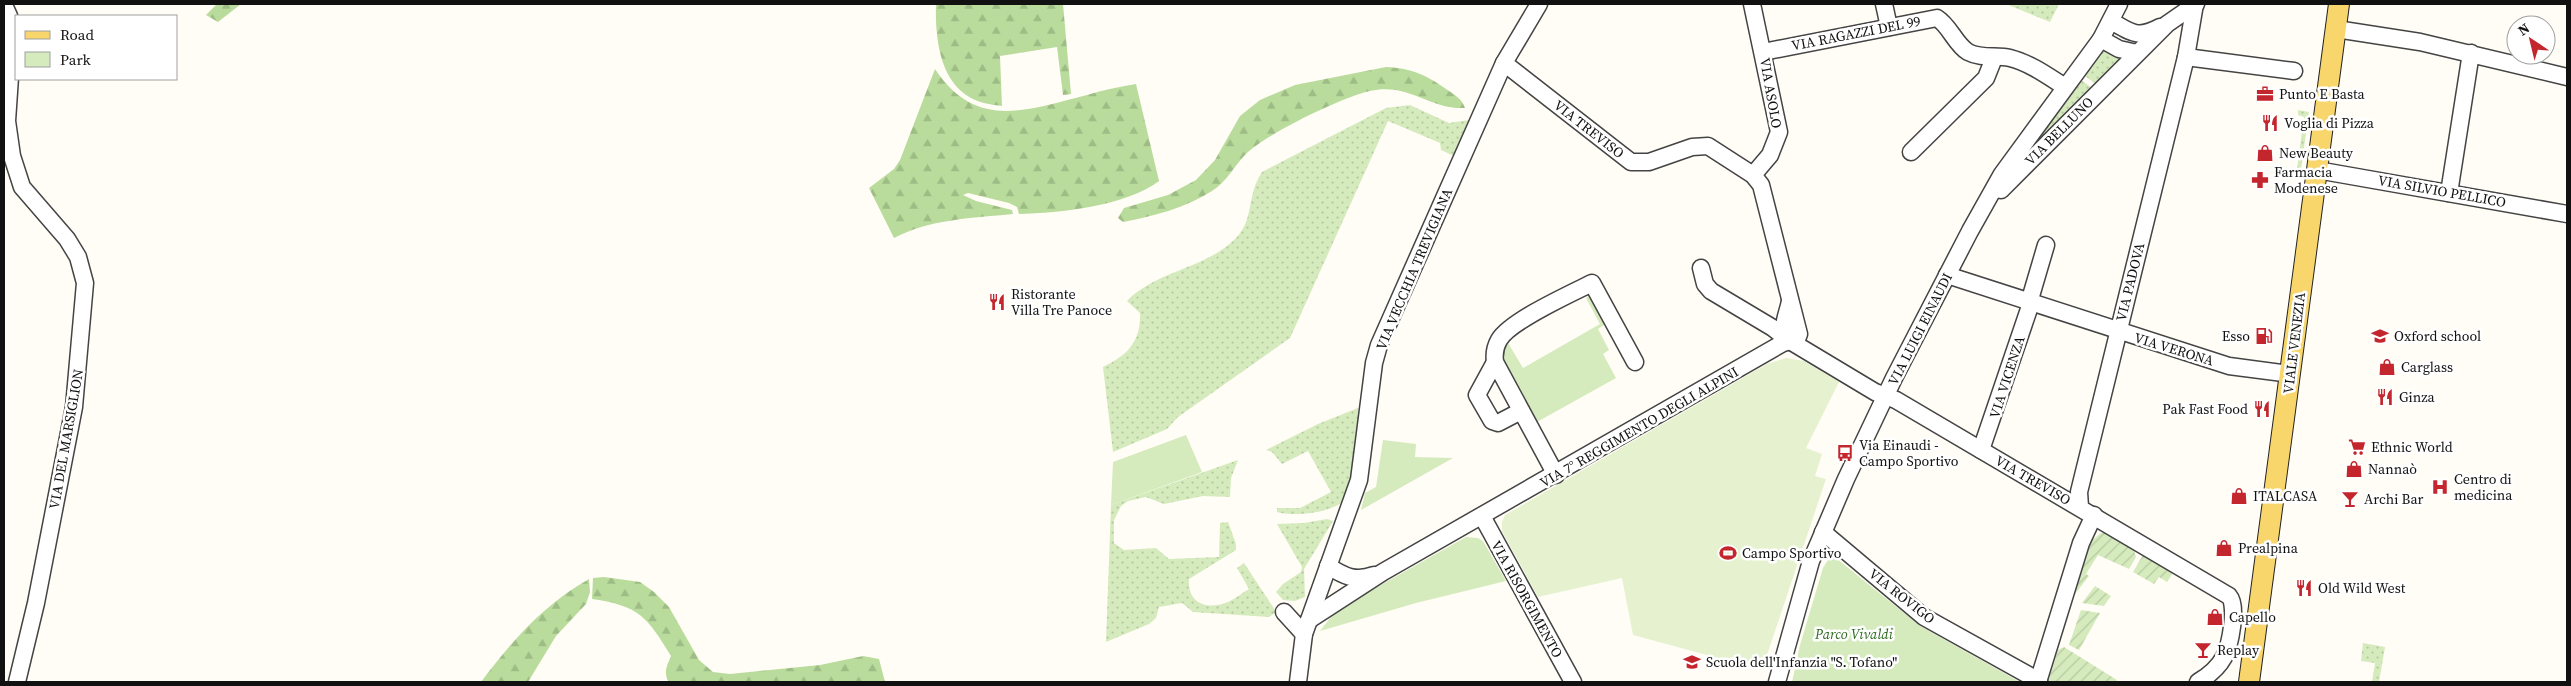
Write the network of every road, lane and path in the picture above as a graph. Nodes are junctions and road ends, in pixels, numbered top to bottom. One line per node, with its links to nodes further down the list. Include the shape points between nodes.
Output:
1 (1539, 4): 18 (street, VIA VECCHIA TREVIGIANA)
2 (1752, 4): 13 (street, VIA ASOLO)
3 (1884, 4): 10 (street)
4 (2119, 4): 8 (street, VIA LUIGI EINAUDI)
5 (2195, 4): 9 (street, VIA BELLUNO); 16 (street, VIA PADOVA)
6 (2339, 4): 11 (main road, VIALE VENEZIA)
7 (4, 5): 51 (street, VIA DEL MARSIGLION, via 9,16 12,48 7,121 12,156 22,186 78,257 85,283 74,407 36,603)
8 (2111, 21): 9 (street, VIA BELLUNO, via 2141,35); 12 (street, VIA LUIGI EINAUDI)
9 (2167, 24): 14 (street, VIA BELLUNO)
10 (1889, 27): 13 (street, VIA RAGAZZI DEL 99); 17 (street, VIA RAGAZZI DEL 99, via 1937,18 1969,52)
11 (2336, 29): 15 (street, via 2420,42); 23 (main road, VIALE VENEZIA)
12 (2101, 39): 14 (street); 21 (street, VIA LUIGI EINAUDI)
13 (1763, 52): 24 (street, VIA ASOLO, via 1779,132 1770,155)
14 (2137, 53): 26 (street, VIA BELLUNO)
15 (2471, 54): 20 (street); 25 (street)
16 (2186, 57): 19 (street); 32 (street, VIA PADOVA)
17 (1994, 58): 21 (street, VIA RAGAZZI DEL 99, via 2017,60); 22 (street, via 1986,78)
18 (1504, 63): 24 (street, VIA TREVISO, via 1631,162 1649,162 1692,147 1708,146); 44 (street, VIA VECCHIA TREVIGIANA, via 1379,345 1359,480)
19 (2294, 71)
20 (2567, 77)
21 (2065, 87): 26 (street, VIA LUIGI EINAUDI, via 2007,167)
22 (1911, 152)
23 (2317, 170): 25 (street, VIA SILVIO PELLICO); 36 (main road, VIALE VENEZIA)
24 (1753, 175): 33 (street, via 1761,186 1790,301 1783,332)
25 (2449, 193): 27 (street, VIA SILVIO PELLICO)
26 (1982, 209): 30 (street, VIA LUIGI EINAUDI)
27 (2567, 214)
28 (2046, 245): 31 (street)
29 (1701, 268): 33 (street, via 1705,284 1711,291)
30 (1947, 275): 31 (street, VIA VERONA); 37 (street, VIA LUIGI EINAUDI)
31 (2031, 303): 32 (street, VIA VERONA); 39 (street, VIA VICENZA)
32 (2118, 332): 36 (street, VIA VERONA, via 2229,366); 41 (street, VIA PADOVA, via 2078,492)
33 (1796, 343): 37 (street, VIA TREVISO); 40 (street, VIA 7° REGGIMENTO DEGLI ALPINI)
34 (1495, 362): 35 (street, via 1496,348 1505,332 1592,283); 38 (street); 38 (street, via 1477,395 1492,421 1498,423)
35 (1636, 362)
36 (2290, 374): 50 (main road, VIALE VENEZIA)
37 (1886, 396): 39 (street, VIA TREVISO); 43 (street, VIA LUIGI EINAUDI)
38 (1520, 411): 40 (street)
39 (1981, 450): 41 (street, VIA TREVISO)
40 (1556, 475): 42 (street, VIA 7° REGGIMENTO DEGLI ALPINI)
41 (2087, 511): 49 (street, VIA TREVISO, via 2229,596 2234,606); 55 (street, VIA PADOVA, via 2081,543)
42 (1482, 516): 45 (street, VIA 7° REGGIMENTO DEGLI ALPINI); 53 (street, VIA RISORGIMENTO)
43 (1823, 532): 54 (street, VIA LUIGI EINAUDI); 55 (street, VIA ROVIGO, via 1924,617)
44 (1325, 572): 45 (street, VIA 7° REGGIMENTO DEGLI ALPINI, via 1357,579); 46 (street, via 1333,593); 48 (street, VIA VECCHIA TREVIGIANA)
45 (1383, 572): 46 (street, VIA 7° REGGIMENTO DEGLI ALPINI)
46 (1348, 595): 48 (street, VIA 7° REGGIMENTO DEGLI ALPINI)
47 (1284, 612): 48 (street)
48 (1306, 627): 52 (street, VIA VECCHIA TREVIGIANA)
49 (2230, 634): 50 (street); 56 (street, VIA TREVISO, via 2224,656 2211,673)
50 (2255, 638): 57 (main road, VIALE VENEZIA)
51 (17, 682)
52 (1298, 682)
53 (1573, 682)
54 (1777, 682)
55 (2039, 682)
56 (2198, 682)
57 (2249, 682)

